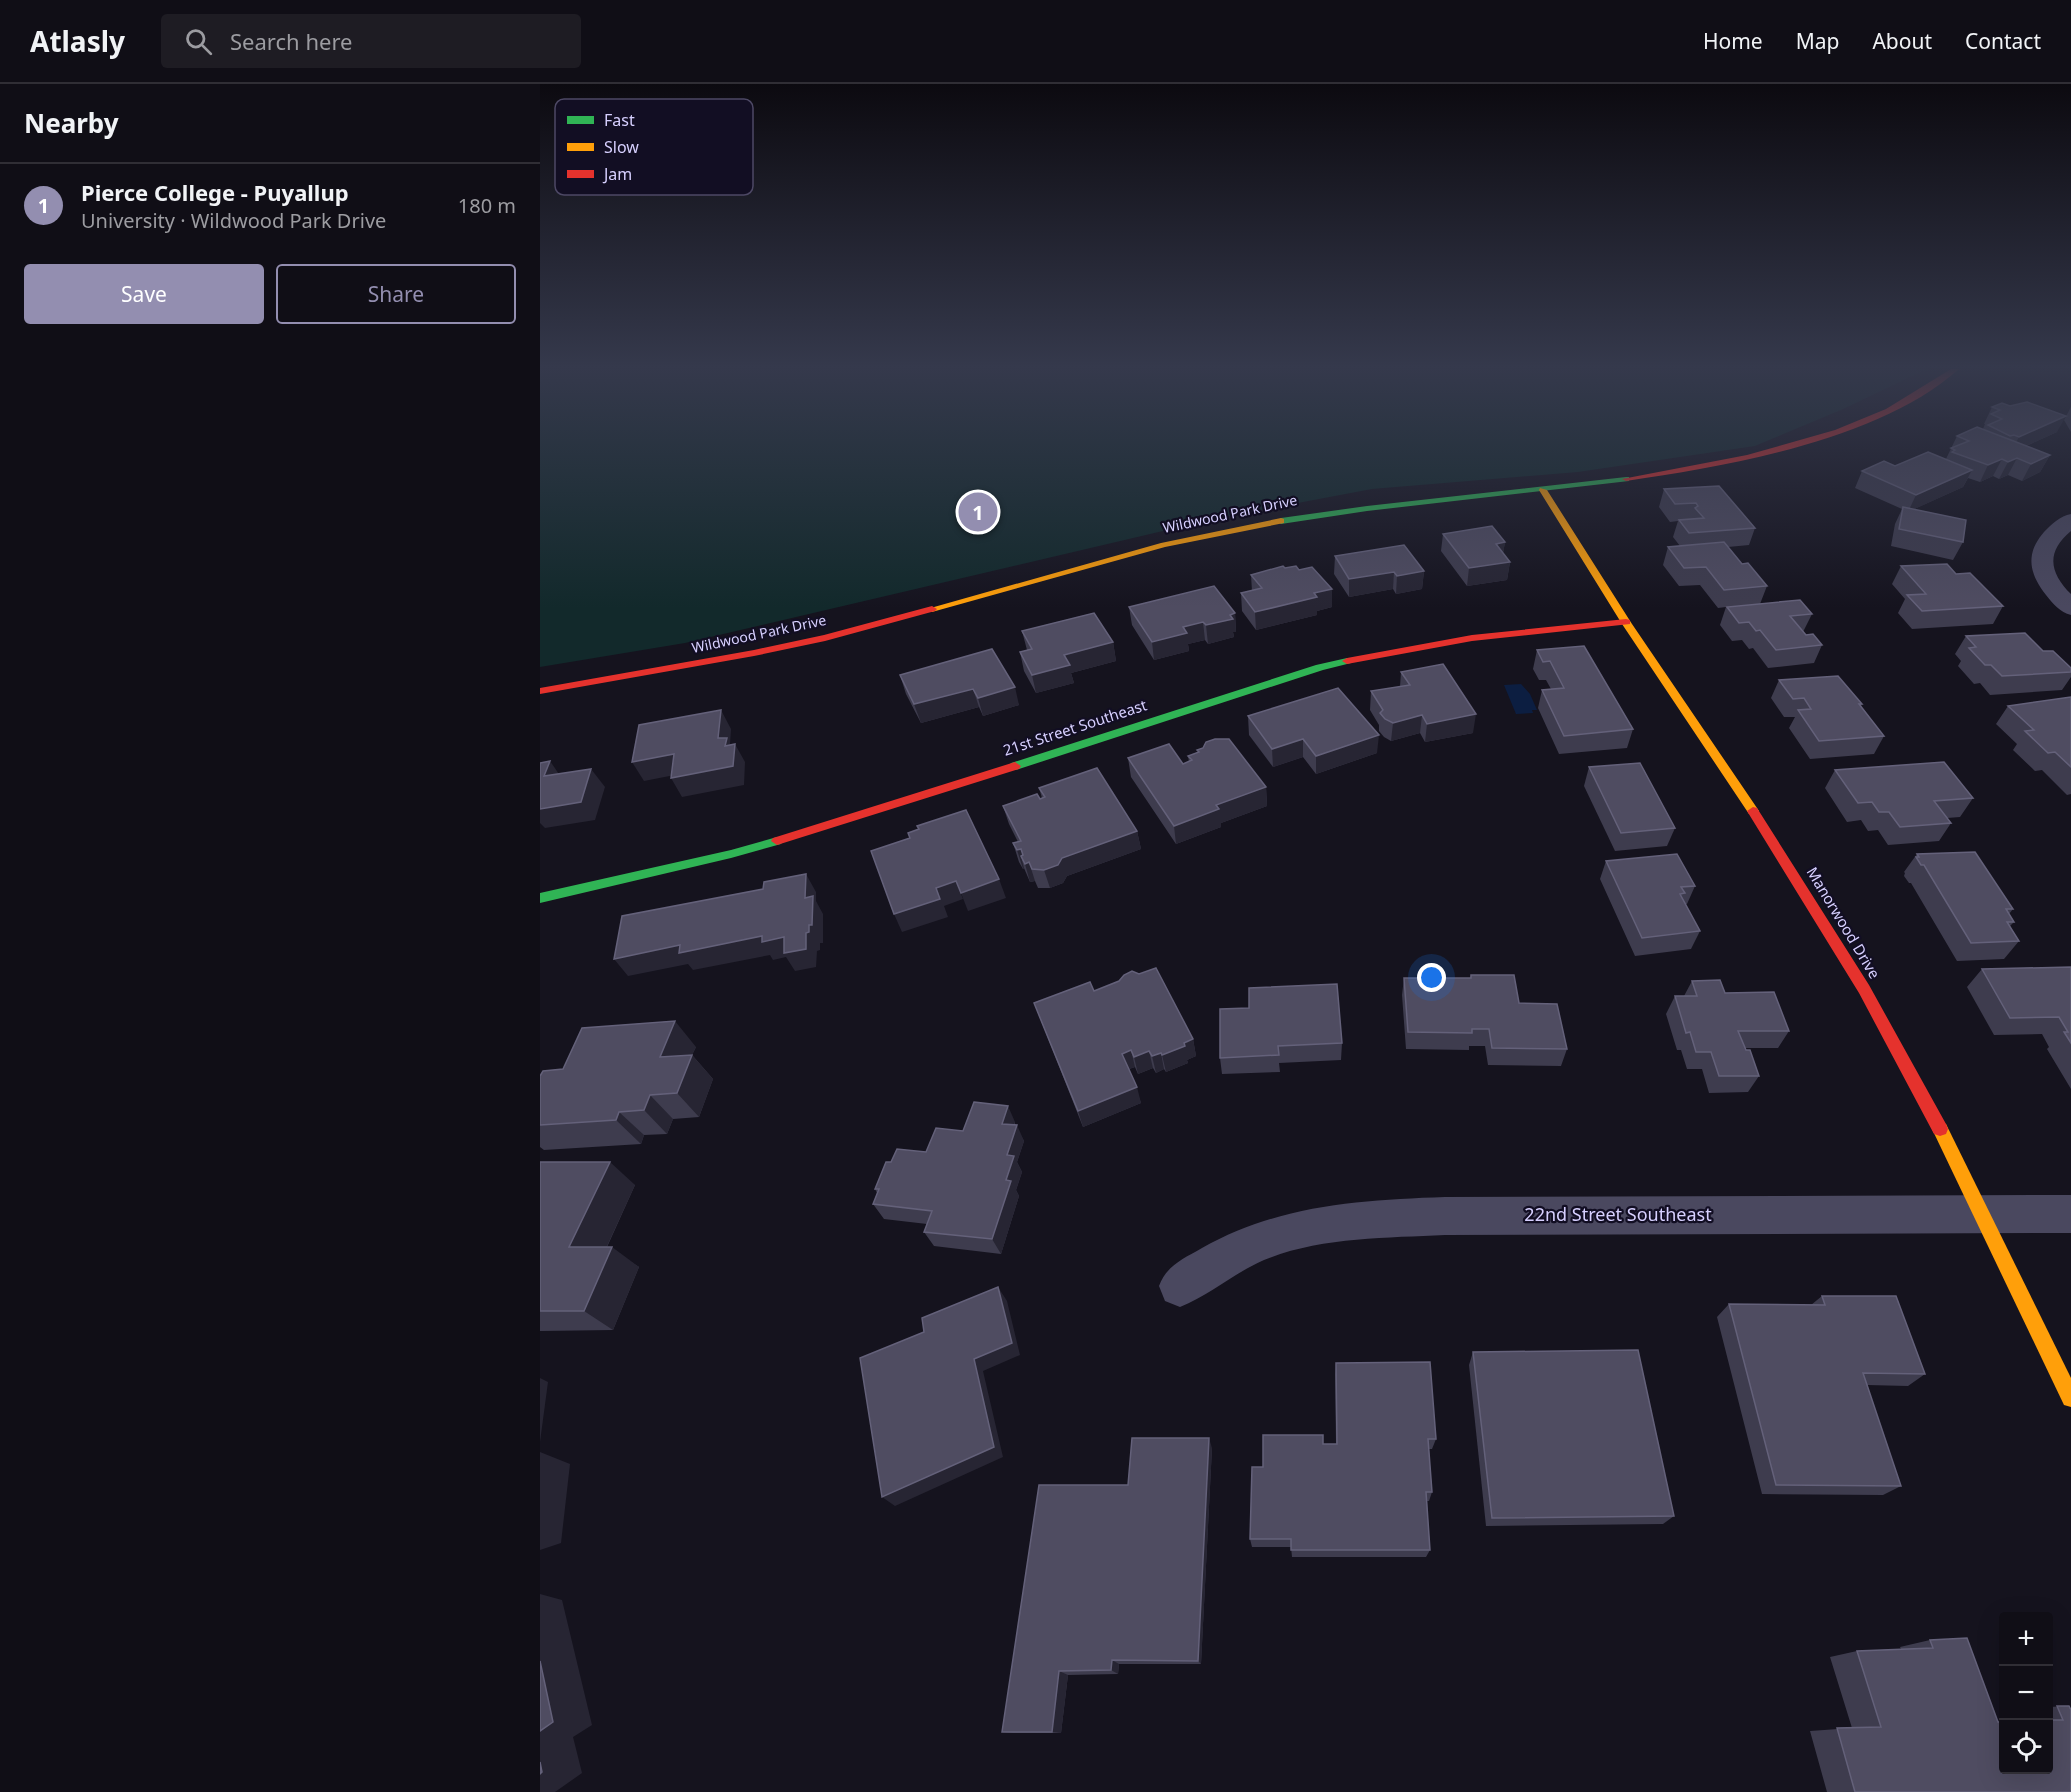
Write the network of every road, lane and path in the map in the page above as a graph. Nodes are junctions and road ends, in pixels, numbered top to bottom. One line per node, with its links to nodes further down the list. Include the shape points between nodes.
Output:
1 (1770, 449): 2 (street, Wildwood Park Drive, via 1693,468)
2 (1543, 490): 5 (street, Manorwood Drive); 6 (street, Wildwood Park Drive, via 1359,507 1245,526 825,638)
3 (2071, 520): 4 (street, via 2045,543 2041,556 2042,569)
4 (2071, 608)
5 (1626, 622): 7 (street, 21st Street Southeast, via 1469,637 1330,664 823,828); 8 (street, Manorwood Drive, via 1757,814 1833,935)
6 (540, 691)
7 (540, 898)
8 (1983, 1213): 9 (street, 22nd Street Southeast); 10 (street, 22nd Street Southeast, via 1386,1218 1294,1232 1253,1244); 11 (street, Manorwood Drive)
9 (2071, 1214)
10 (1180, 1286)
11 (2071, 1398)

